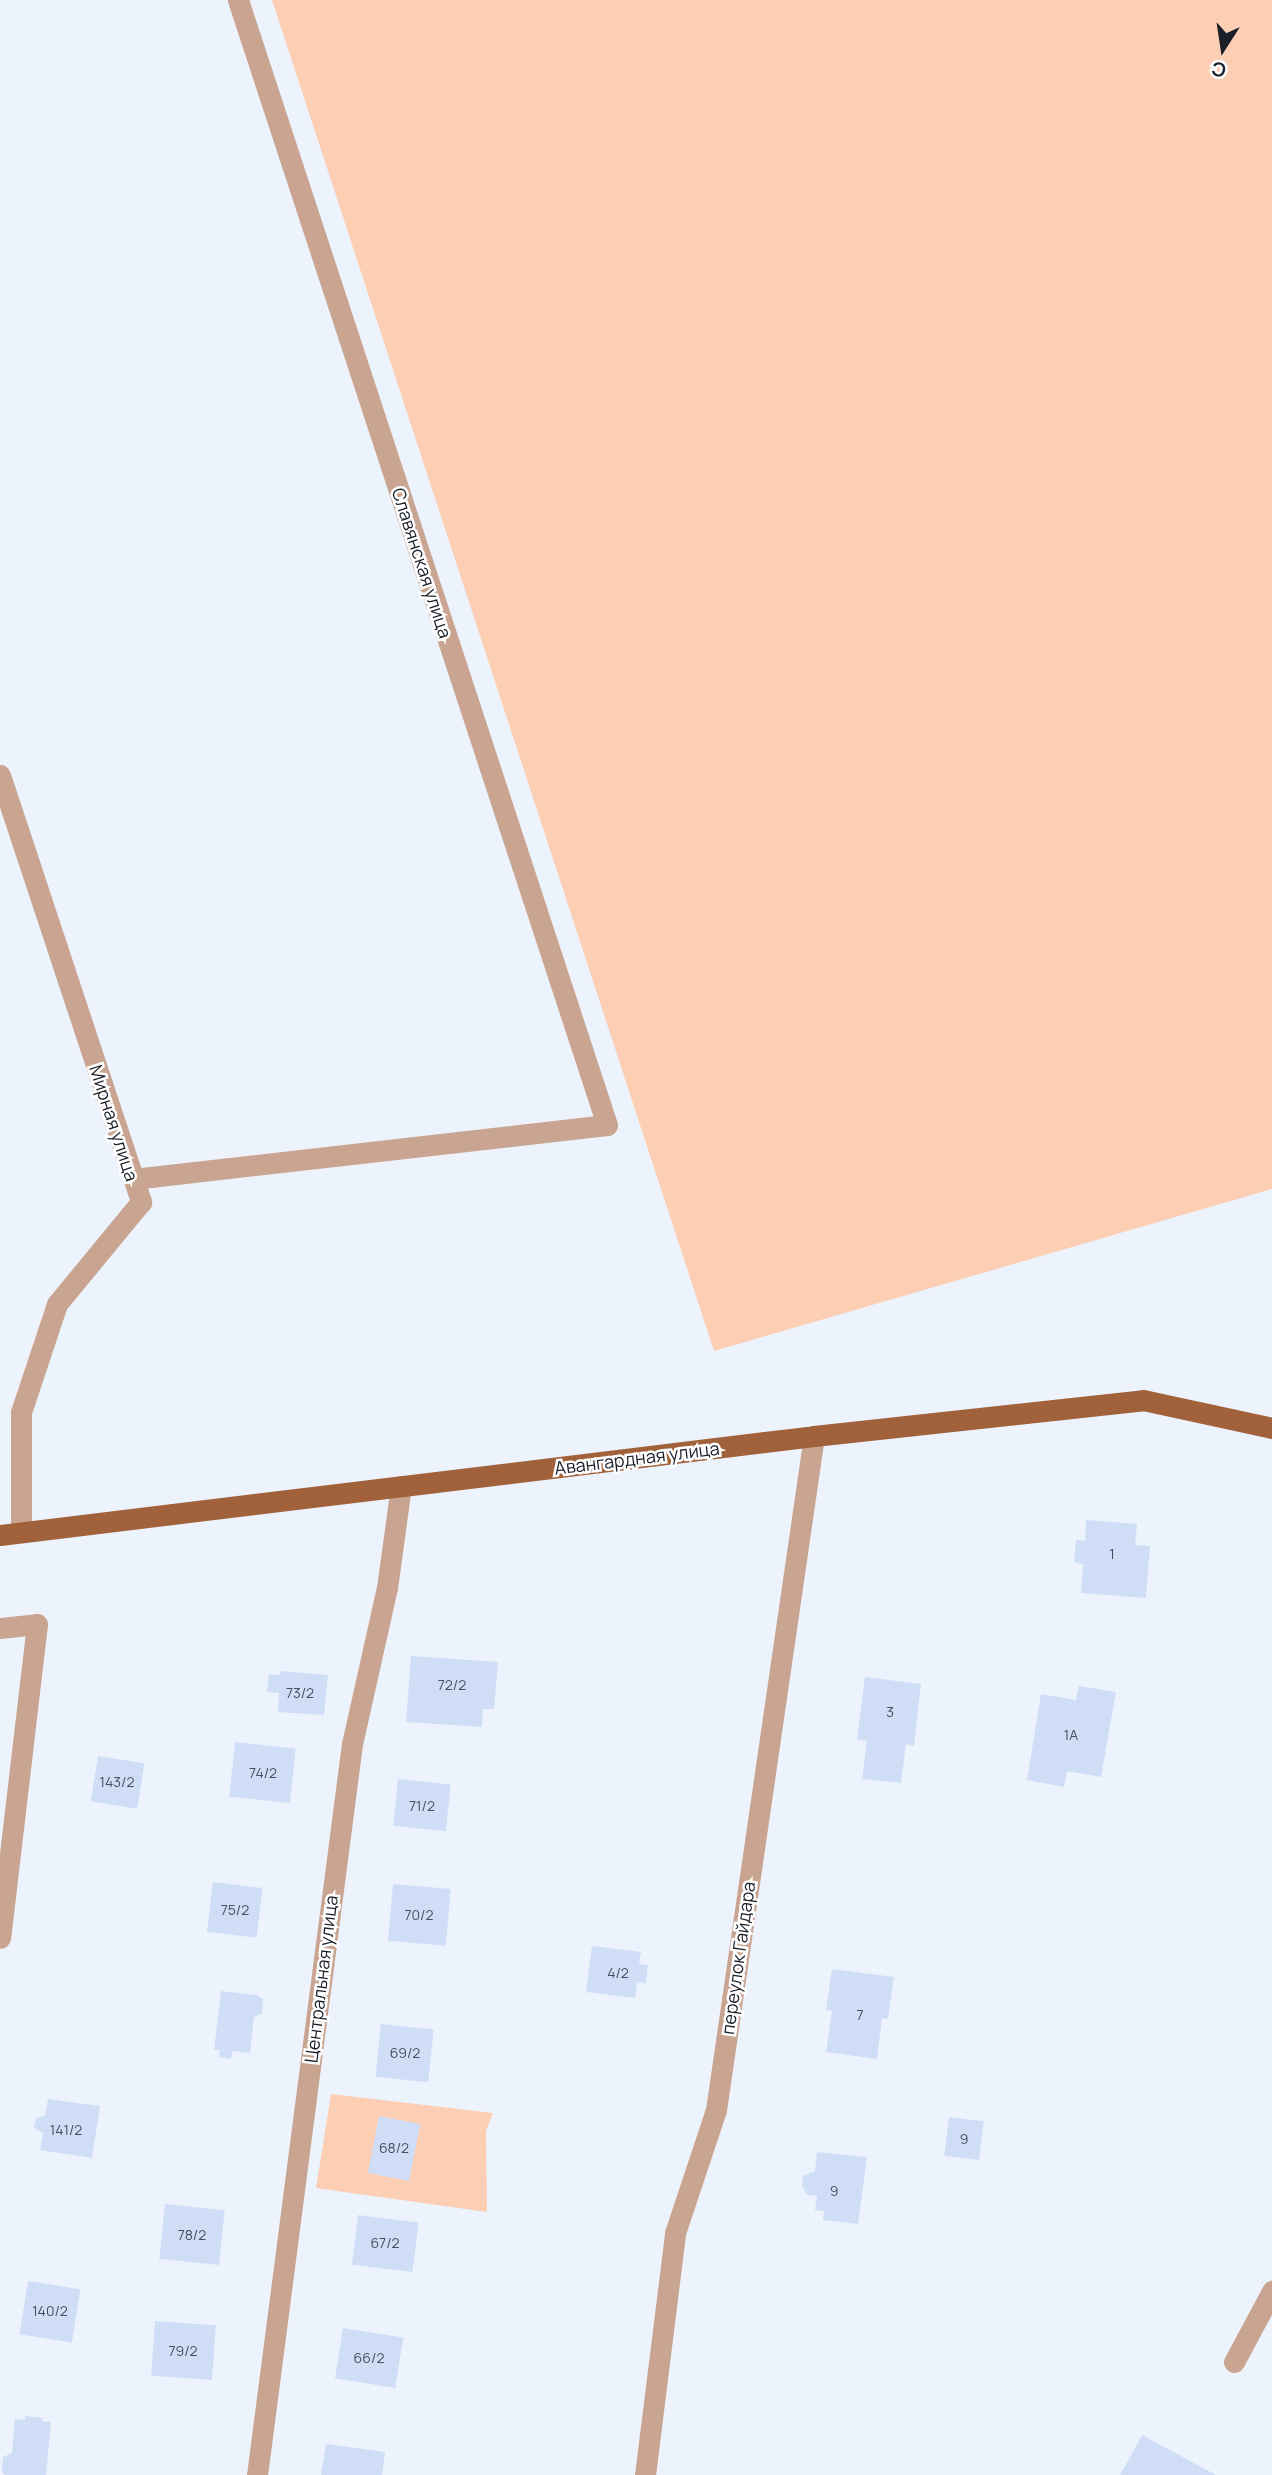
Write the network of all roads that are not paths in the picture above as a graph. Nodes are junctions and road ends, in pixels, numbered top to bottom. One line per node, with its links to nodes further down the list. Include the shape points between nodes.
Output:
1 (238, 0): 3 (street, Славянская улица, via 607,1125)
2 (0, 775): 3 (street, Мирная улица)
3 (133, 1179): 7 (street, Мирная улица, via 141,1202 57,1304 21,1412)
4 (1272, 1428): 5 (main road, Авангардная улица, via 1143,1400)
5 (814, 1436): 6 (main road, Авангардная улица); 13 (street, переулок Гайдара, via 716,2110 675,2233)
6 (401, 1486): 7 (main road, Авангардная улица); 12 (street, Центральная улица, via 387,1588 352,1744)
7 (10, 1533)
8 (0, 1628): 9 (street, via 37,1624)
9 (0, 1938)
10 (1272, 2291): 11 (street)
11 (1234, 2362)
12 (257, 2475)
13 (645, 2475)

